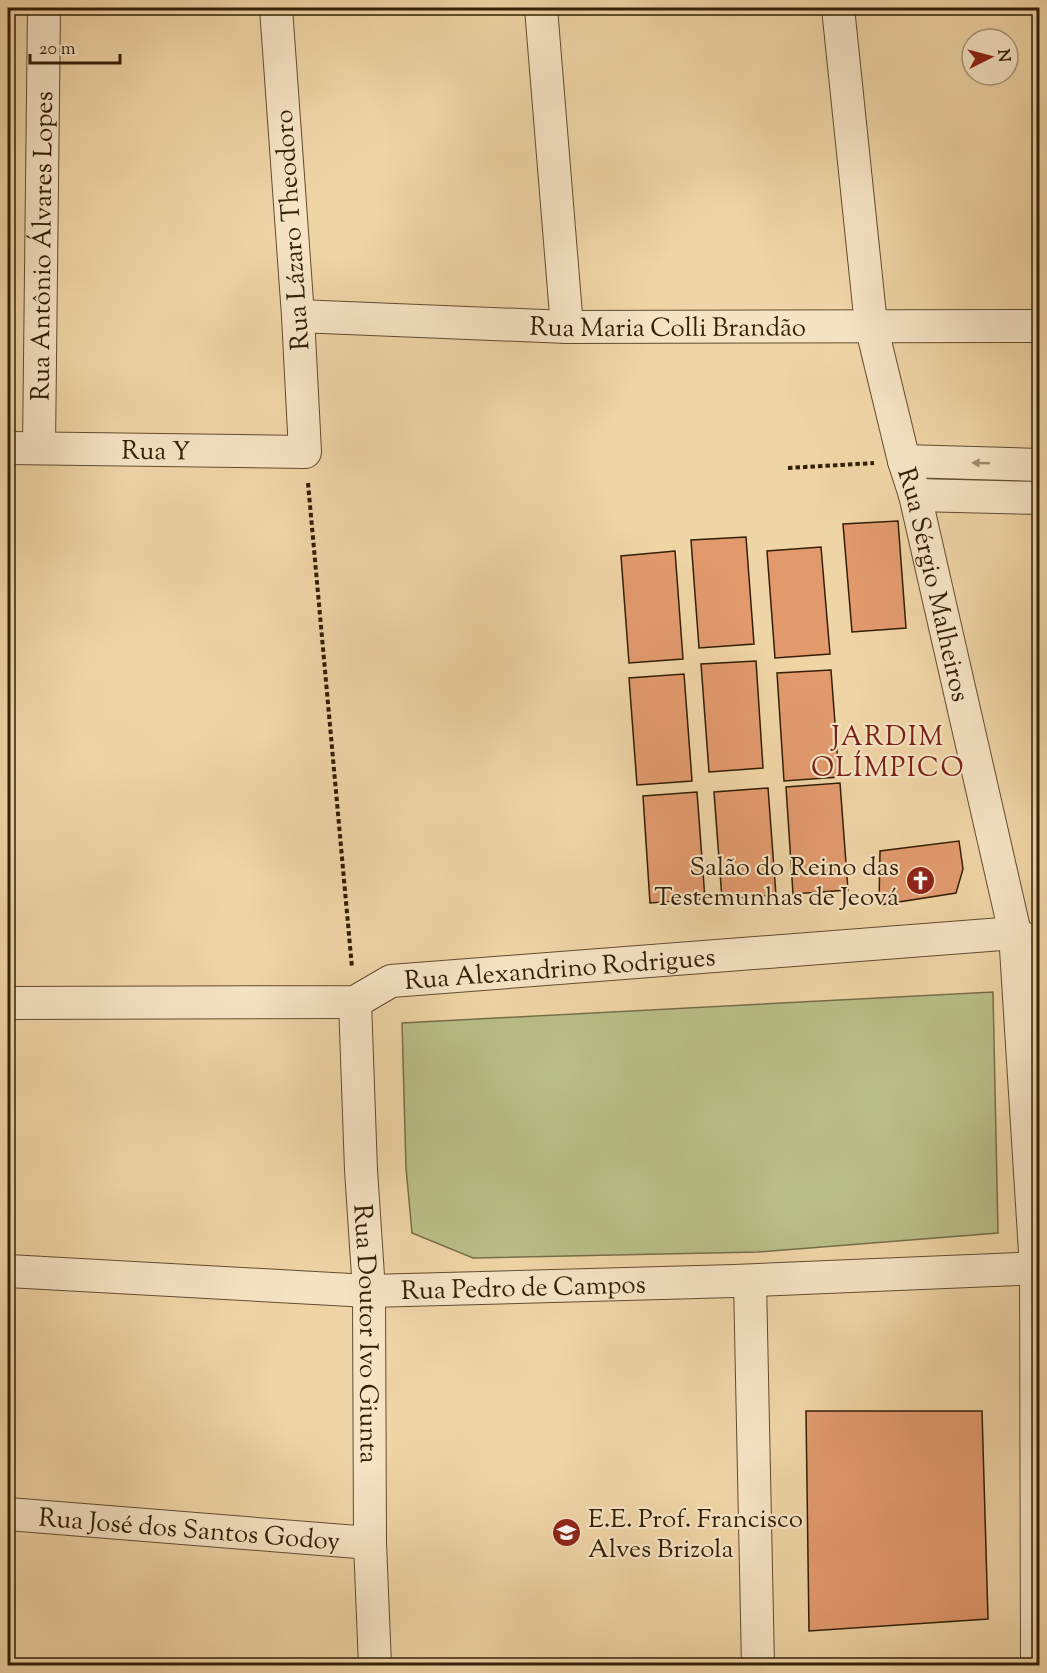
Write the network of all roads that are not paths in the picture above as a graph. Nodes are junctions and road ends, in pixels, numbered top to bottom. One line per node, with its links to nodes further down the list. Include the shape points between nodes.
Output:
1 (44, 8): 10 (street, Rua Antônio Álvares Lopes)
2 (276, 8): 5 (street, Rua Lázaro Theodoro)
3 (541, 8): 8 (street)
4 (838, 8): 6 (street, Rua Sérgio Malheiros)
5 (298, 316): 8 (street, Rua Maria Colli Brandão); 11 (street, Rua Lázaro Theodoro)
6 (871, 325): 7 (street, Rua Maria Colli Brandão); 8 (street, Rua Maria Colli Brandão); 12 (street, Rua Sérgio Malheiros)
7 (1040, 326)
8 (567, 327)
9 (8, 448): 10 (street, Rua Y)
10 (39, 448): 11 (street, Rua Y)
11 (305, 452)
12 (904, 461): 13 (street, one-way to 12); 14 (street, Rua Sérgio Malheiros)
13 (1040, 465)
14 (915, 495): 15 (street); 16 (street, Rua Sérgio Malheiros)
15 (1040, 498)
16 (1027, 940): 17 (street, Rua Alexandrino Rodrigues, via 391,981); 19 (street, Rua Sérgio Malheiros)
17 (355, 1002): 18 (street, Rua Alexandrino Rodrigues); 22 (street, Rua Doutor Ivo Giunta)
18 (8, 1004)
19 (1038, 1268): 21 (street, Rua Pedro de Campos); 24 (street, Rua Sérgio Malheiros)
20 (8, 1271): 22 (street, Rua Pedro de Campos)
21 (750, 1281): 22 (street, Rua Pedro de Campos); 27 (street)
22 (369, 1290): 25 (street, Rua Doutor Ivo Giunta)
23 (8, 1514): 25 (street, Rua José dos Santos Godoy)
24 (1038, 1529): 28 (street, Rua Sérgio Malheiros)
25 (370, 1543): 26 (street, Rua Doutor Ivo Giunta)
26 (375, 1665)
27 (758, 1665)
28 (1037, 1665)

